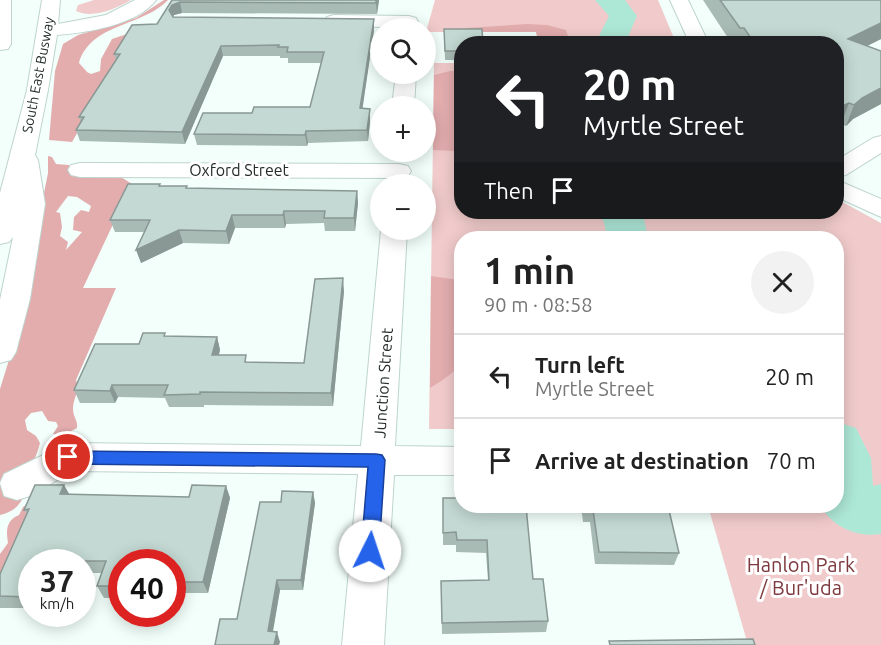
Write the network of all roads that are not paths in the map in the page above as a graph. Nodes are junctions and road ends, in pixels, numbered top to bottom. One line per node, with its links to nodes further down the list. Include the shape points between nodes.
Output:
1 (1, 0): 9 (highway)
2 (147, 0): 7 (street, via 107,20)
3 (679, 0): 8 (street)
4 (57, 1): 7 (street, South East Busway)
5 (370, 20): 6 (street)
6 (319, 21)
7 (48, 30): 11 (street, South East Busway)
8 (696, 36)
9 (0, 45)
10 (881, 143): 12 (street)
11 (24, 148): 17 (street, South East Busway); 19 (street, South East Busway, via 32,204 15,299)
12 (844, 166)
13 (399, 169): 14 (street, Oxford Street)
14 (80, 170)
15 (844, 191): 16 (street)
16 (881, 209)
17 (0, 236)
18 (393, 240): 20 (street, Junction Street)
19 (0, 352)
20 (376, 460): 21 (street); 22 (street, via 68,457); 23 (street, Junction Street)
21 (454, 461)
22 (16, 485)
23 (363, 645)

